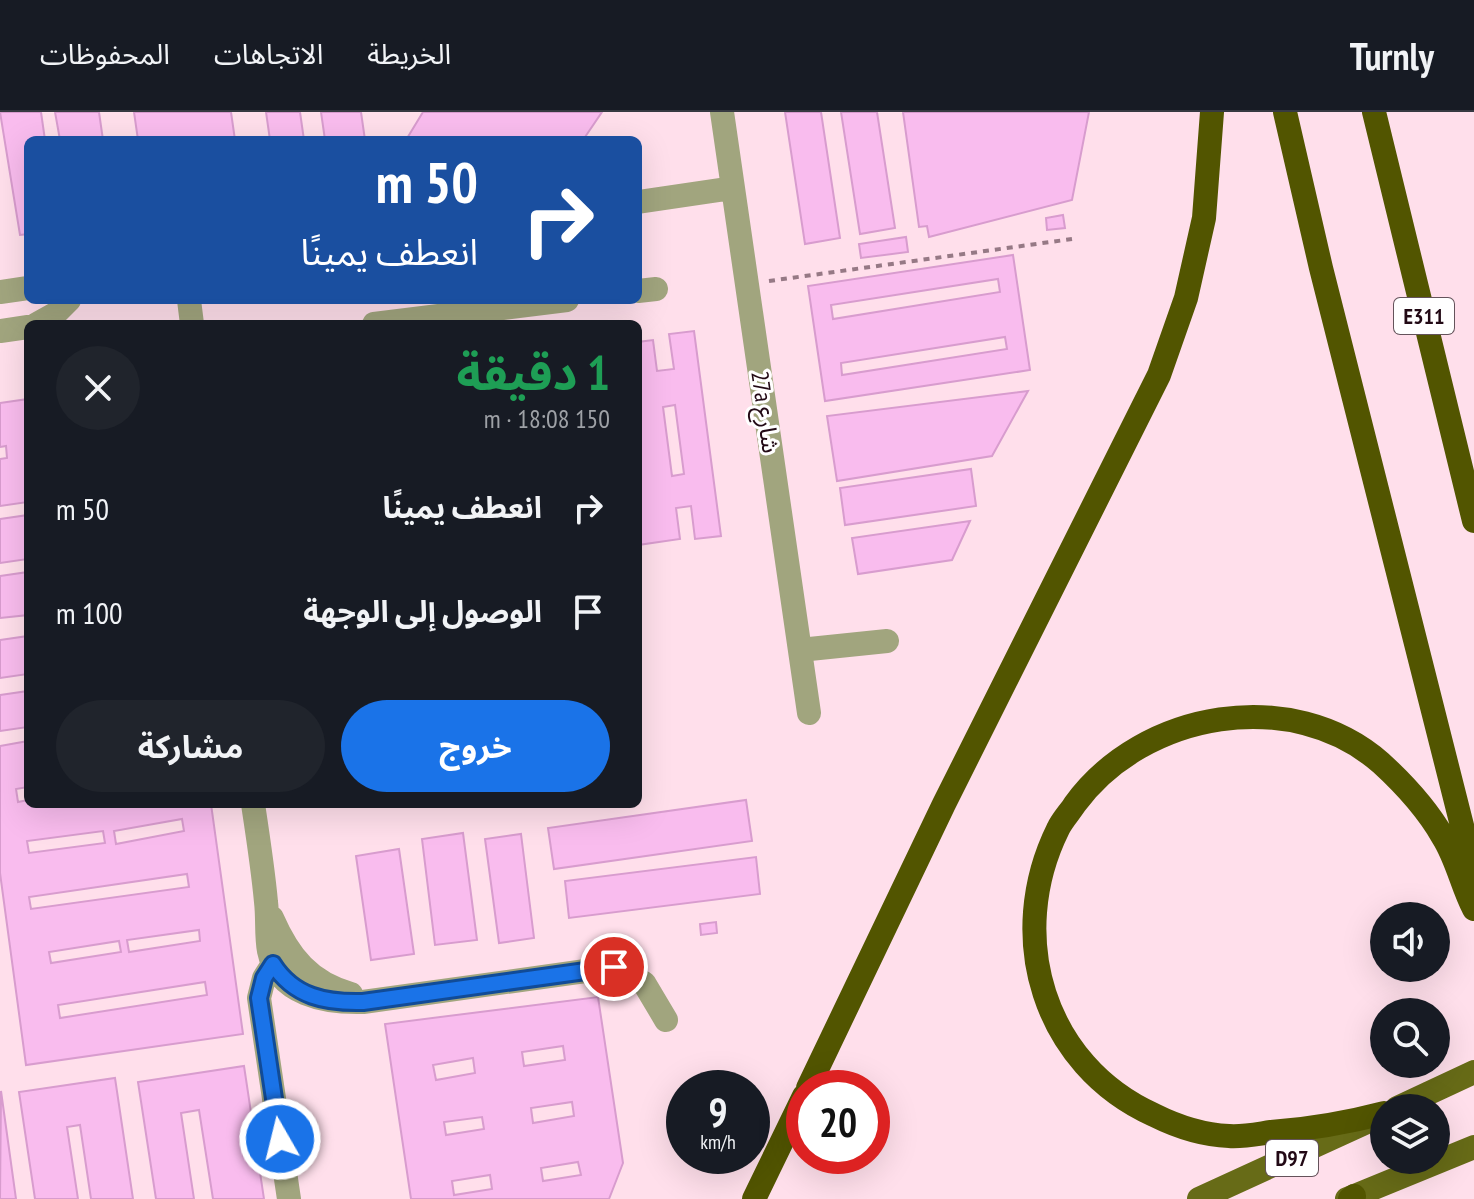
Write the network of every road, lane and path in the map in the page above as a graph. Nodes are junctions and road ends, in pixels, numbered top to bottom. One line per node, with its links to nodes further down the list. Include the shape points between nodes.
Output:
1 (722, 112): 5 (street, 27a شارع)
2 (1212, 112): 29 (highway, via 1204,218 1186,298 1159,375)
3 (1285, 112): 23 (highway)
4 (1374, 112): 18 (highway, E311)
5 (733, 188): 6 (street); 8 (street, 27a شارع)
6 (642, 201)
7 (1072, 239): 8 (path)
8 (747, 284): 20 (street, 27a شارع)
9 (24, 289): 10 (street)
10 (0, 292)
11 (65, 304): 14 (street)
12 (503, 304): 13 (street)
13 (471, 306): 15 (street)
14 (44, 320)
15 (396, 320)
16 (24, 328): 17 (street)
17 (0, 331)
18 (1474, 521)
19 (887, 641): 20 (street)
20 (800, 650): 21 (street, 27a شارع)
21 (809, 713)
22 (254, 808): 24 (street)
23 (1474, 873)
24 (266, 905): 26 (street); 27 (street, via 302,969 336,990)
25 (1474, 909): 32 (highway, via 1445,838 1415,797 1378,761 1336,733 1282,718 1227,718 1173,730 1123,756 1086,790 1059,828 1041,876 1033,927 1038,979 1058,1028 1089,1070 1129,1104 1176,1126 1228,1136)
26 (273, 964): 27 (street, via 311,997 342,1003); 37 (street, via 259,998)
27 (383, 1000): 28 (street, via 614,967 644,983)
28 (666, 1020)
29 (817, 1070)
30 (1474, 1072): 31 (main road)
31 (1423, 1094)
32 (1370, 1117)
33 (1370, 1120): 39 (main road, D97)
34 (786, 1133): 38 (highway)
35 (1474, 1147): 36 (main road)
36 (1351, 1198)
37 (289, 1199)
38 (754, 1199)
39 (1199, 1199)

